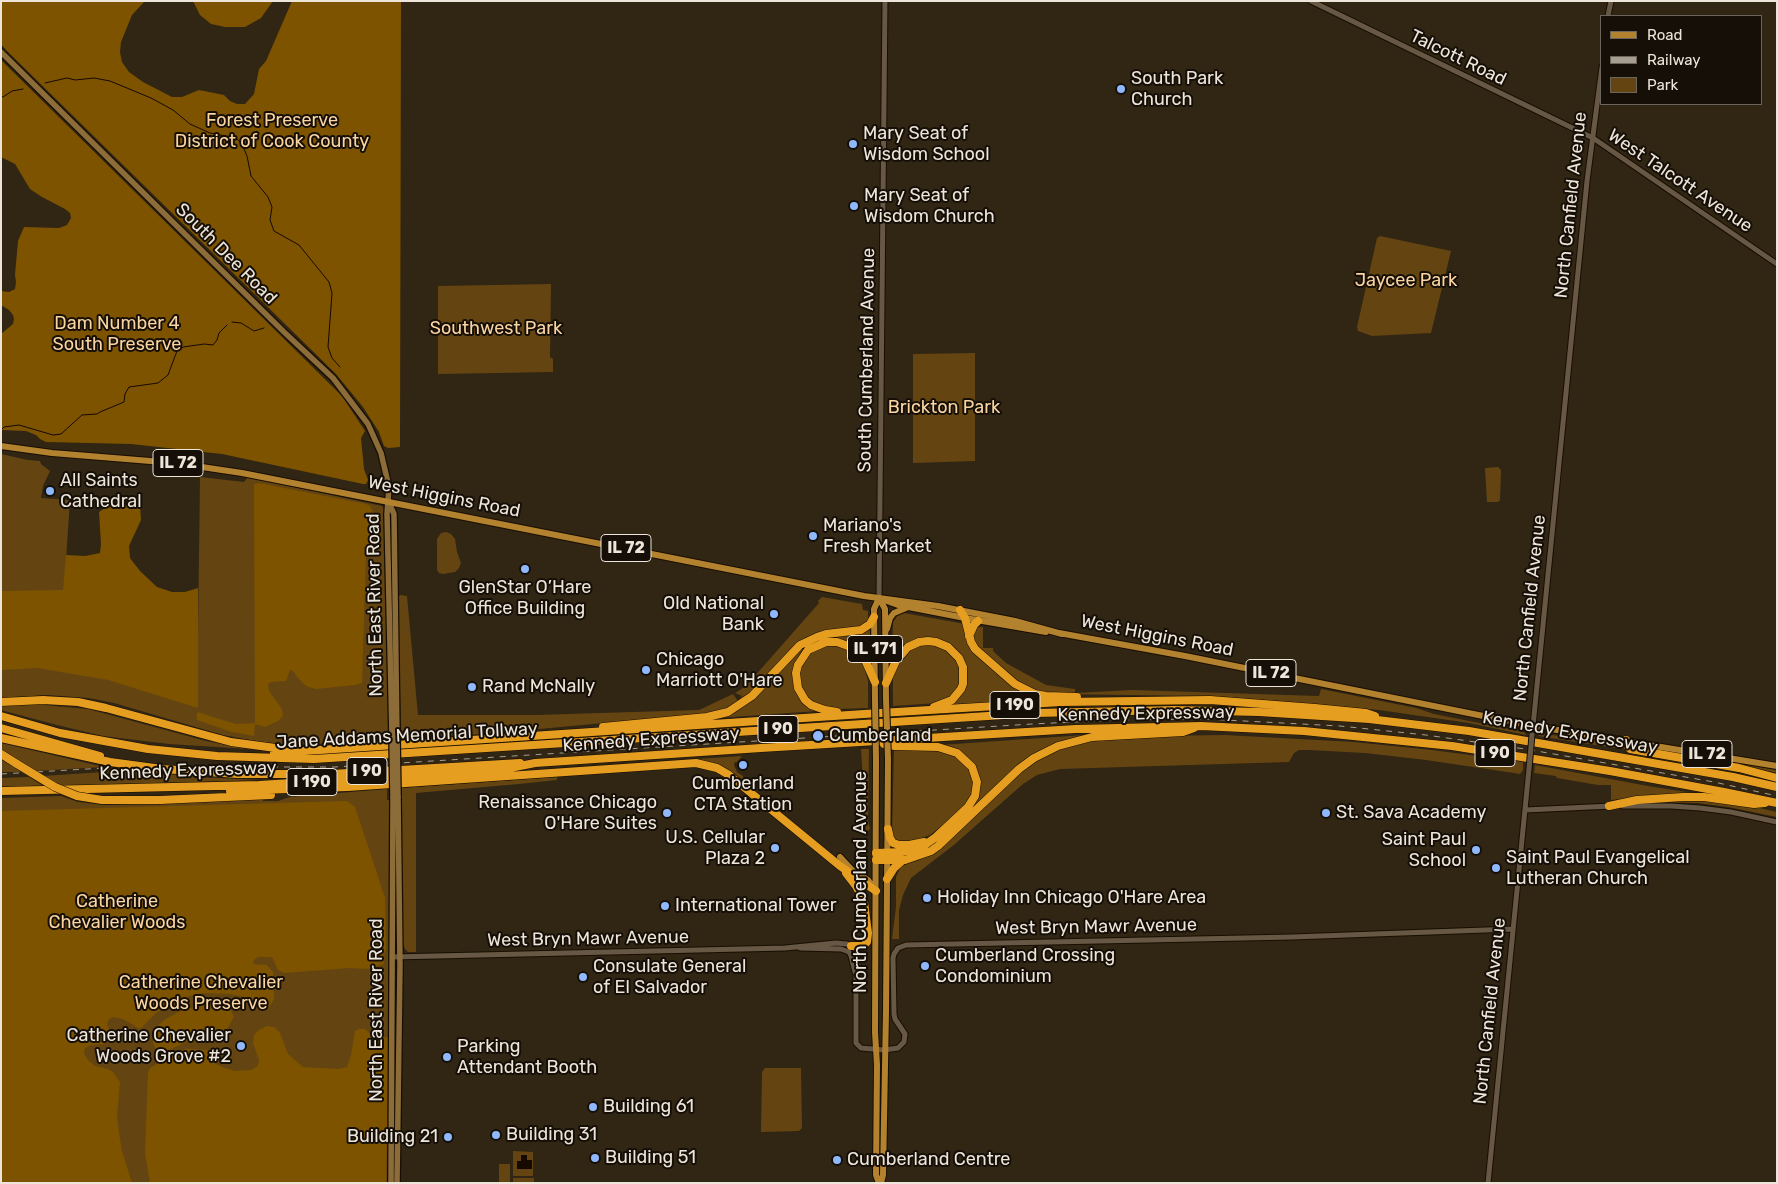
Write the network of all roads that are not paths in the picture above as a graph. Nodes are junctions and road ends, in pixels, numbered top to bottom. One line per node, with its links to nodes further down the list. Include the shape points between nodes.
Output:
1 (885, 1): 11 (street, South Cumberland Avenue)
2 (1311, 1): 7 (street, Talcott Road)
3 (1610, 1): 4 (street)
4 (1608, 15)
5 (1, 52): 10 (main road, South Dee Road, via 332,378 359,410 376,438 386,469)
6 (1600, 83): 7 (street, North Canfield Avenue)
7 (1593, 138): 8 (street, West Talcott Avenue); 29 (street, North Canfield Avenue)
8 (1777, 264)
9 (1, 446): 10 (main road, West Higgins Road / IL 72, via 175,462)
10 (388, 500): 11 (main road, West Higgins Road / IL 72); 47 (main road, North East River Road, bridge)
11 (879, 598): 12 (main road, West Higgins Road / IL 72); 13 (main road, West Higgins Road); 14 (main road, North Cumberland Avenue / IL 171); 19 (main road, North Cumberland Avenue / IL 171, via 884,609)
12 (909, 607): 15 (main road, West Higgins Road / IL 72); 19 (main road, via 890,618)
13 (960, 610): 15 (highway); 17 (main road, West Higgins Road)
14 (874, 617): 20 (main road, North Cumberland Avenue / IL 171); 32 (highway, via 861,630 817,636 800,645 752,696 722,714)
15 (965, 618): 16 (main road, West Higgins Road / IL 72); 18 (highway)
16 (978, 621): 17 (main road, West Higgins Road / IL 72); 18 (highway)
17 (1062, 634): 29 (main road, West Higgins Road / IL 72)
18 (969, 636): 22 (highway, via 972,646 980,654 1026,691 1046,696)
19 (885, 640): 21 (main road, North Cumberland Avenue / IL 171)
20 (875, 682): 25 (highway, via 863,657 837,642 812,647 798,666 798,688 811,705 830,711); 54 (main road, North Cumberland Avenue / IL 171, bridge)
21 (886, 682): 24 (highway, via 896,661 908,647 928,641 952,650 963,667 961,689 947,702); 52 (main road, North Cumberland Avenue / IL 171, bridge)
22 (1114, 701): 24 (highway, I 190); 27 (highway, I 190, via 1210,700 1366,713)
23 (3, 702): 36 (highway, I 190, via 78,702 231,742 266,748)
24 (916, 710): 25 (highway, I 190)
25 (864, 714): 32 (highway, I 190)
26 (1, 716): 37 (highway, Jane Addams Memorial Tollway / I 90, via 60,733)
27 (1386, 720): 37 (highway, Jane Addams Memorial Tollway / I 90, via 1214,710 1092,711 314,759); 44 (highway, Kennedy Expressway / I 90, via 1509,737)
28 (1201, 726): 35 (highway, Kennedy Expressway / I 90, via 1076,728); 48 (highway, Kennedy Expressway / I 90, via 1304,731 1420,742 1610,771); 56 (highway, via 1184,732 1092,737 1058,746 1019,769 938,846)
29 (1533, 726): 31 (main road, North Canfield Avenue); 34 (main road, West Higgins Road / IL 72)
30 (1, 728): 41 (highway, Jane Addams Memorial Tollway / I 90, via 104,756)
31 (1532, 735): 50 (street, North Canfield Avenue, bridge)
32 (536, 736): 36 (highway, I 190)
33 (1, 738): 41 (highway, Jane Addams Memorial Tollway / I 90, via 110,762)
34 (1626, 740): 40 (main road, West Higgins Road / IL 72); 42 (highway, via 1630,749)
35 (872, 742): 39 (highway, Kennedy Expressway / I 90); 53 (highway, via 947,749 966,759 972,768 977,782 972,801)
36 (321, 750): 37 (highway, via 272,753)
37 (169, 751)
38 (1, 754): 43 (highway, bridge, via 55,787 77,796 102,800 262,796)
39 (535, 763): 41 (highway, Jane Addams Memorial Tollway / I 90, via 331,774); 45 (highway, Kennedy Expressway / I 190, via 490,770 269,784)
40 (1777, 766)
41 (199, 771)
42 (1777, 778)
43 (348, 787): 45 (highway, via 248,791); 57 (highway, via 696,763 717,768 729,776)
44 (1777, 787)
45 (88, 789): 46 (highway, Kennedy Expressway / I 190)
46 (1, 791)
47 (395, 796): 63 (main road, North East River Road); 64 (main road, North East River Road)
48 (1776, 802): 49 (highway, via 1754,804 1683,797 1637,800)
49 (1609, 806): 50 (street); 51 (street, via 1700,808)
50 (1525, 810): 60 (street, North Canfield Avenue)
51 (1777, 822)
52 (888, 829): 53 (highway, via 890,838 898,845); 55 (main road, North Cumberland Avenue / IL 171)
53 (934, 839): 55 (highway, via 922,847)
54 (876, 856): 55 (highway); 59 (main road, North Cumberland Avenue / IL 171)
55 (887, 856): 56 (highway); 58 (main road, North Cumberland Avenue / IL 171)
56 (905, 860): 58 (highway, via 895,867)
57 (840, 862): 59 (highway); 61 (highway, via 856,886 866,910 867,942 863,946)
58 (887, 880): 67 (main road, North Cumberland Avenue / IL 171)
59 (876, 891): 66 (main road, North Cumberland Avenue / IL 171)
60 (1513, 929): 67 (street, West Bryn Mawr Avenue, via 902,946 893,958 894,1014 905,1034 904,1042 898,1048); 71 (street, North Canfield Avenue)
61 (851, 946): 62 (street, West Bryn Mawr Avenue, via 836,943); 65 (street, West Bryn Mawr Avenue, via 858,957)
62 (785, 948): 64 (street, West Bryn Mawr Avenue); 65 (street, West Bryn Mawr Avenue, via 845,950 851,956)
63 (392, 957): 64 (street, West Bryn Mawr Avenue); 68 (main road, North East River Road)
64 (400, 957): 69 (main road, North East River Road)
65 (856, 978): 66 (street, West Bryn Mawr Avenue, via 856,1042 861,1048)
66 (876, 1050): 67 (street, West Bryn Mawr Avenue); 70 (main road, North Cumberland Avenue / IL 171, via 876,1175)
67 (884, 1050): 70 (main road, North Cumberland Avenue / IL 171, via 883,1175)
68 (391, 1183)
69 (397, 1183)
70 (879, 1183)
71 (1488, 1183)

